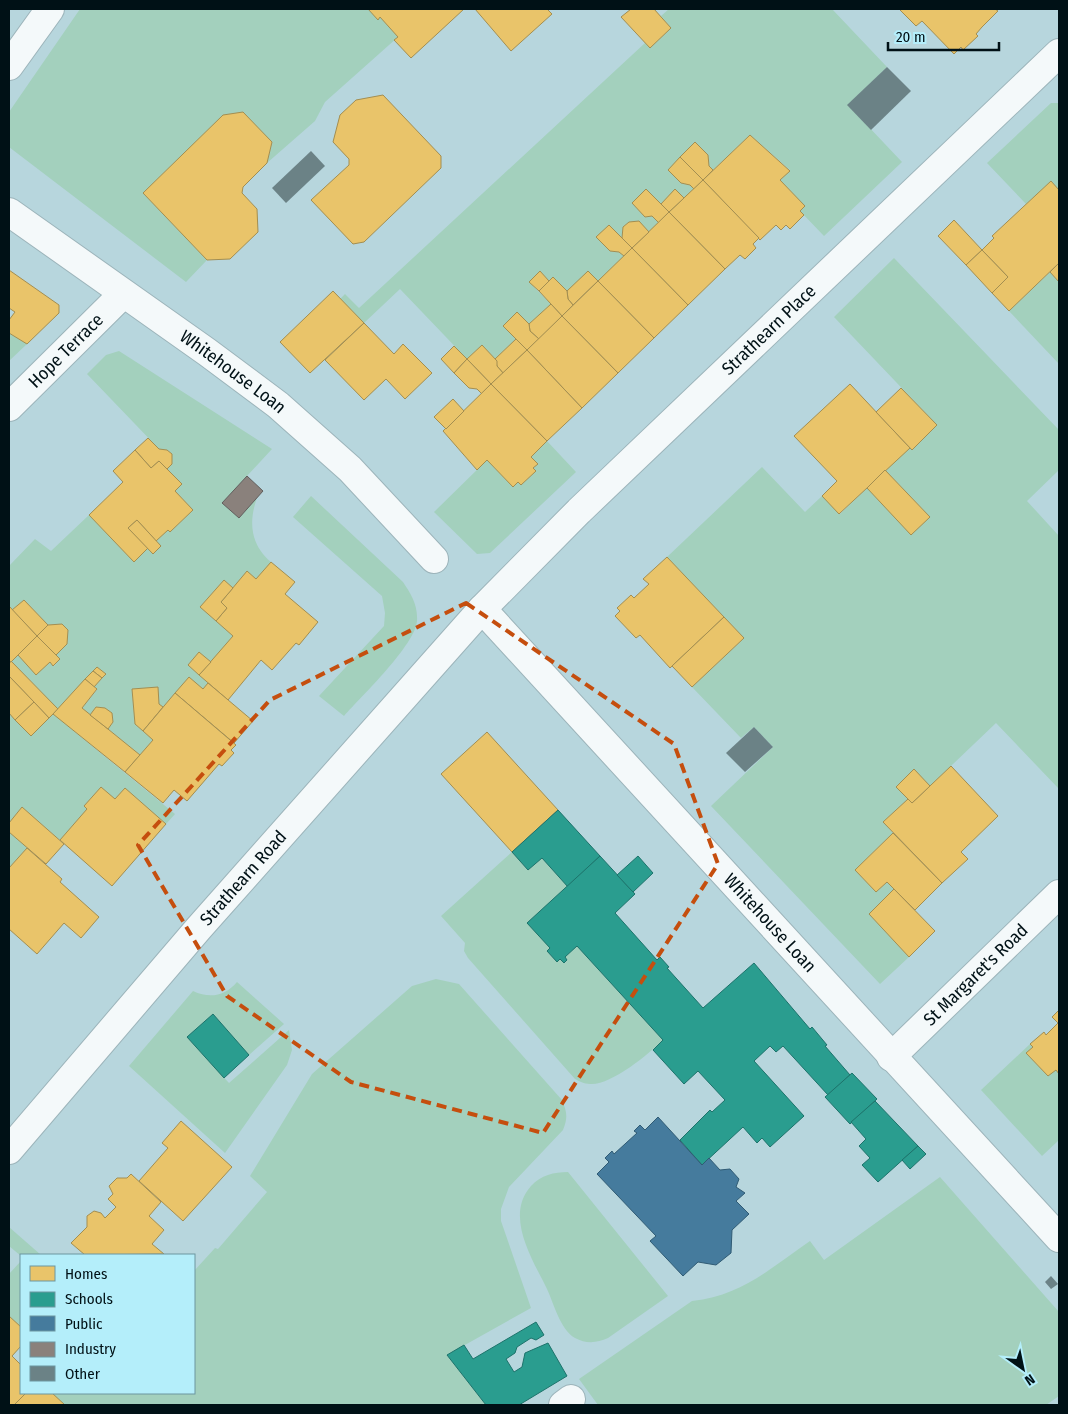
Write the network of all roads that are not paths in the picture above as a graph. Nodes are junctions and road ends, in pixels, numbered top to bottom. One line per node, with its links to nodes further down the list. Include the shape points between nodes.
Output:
1 (50, 9): 3 (street)
2 (1059, 53): 8 (street, Strathearn Place, via 586,504)
3 (9, 66)
4 (9, 212): 5 (street, Whitehouse Loan)
5 (122, 294): 6 (street, Hope Terrace); 7 (street, Whitehouse Loan, via 207,352 291,416 350,469)
6 (9, 407)
7 (434, 560)
8 (482, 609): 10 (street, Whitehouse Loan); 11 (street, Strathearn Road, via 198,929)
9 (1059, 894): 10 (street, St Margaret's Road)
10 (891, 1057): 12 (street, Whitehouse Loan)
11 (9, 1150)
12 (1059, 1238)

